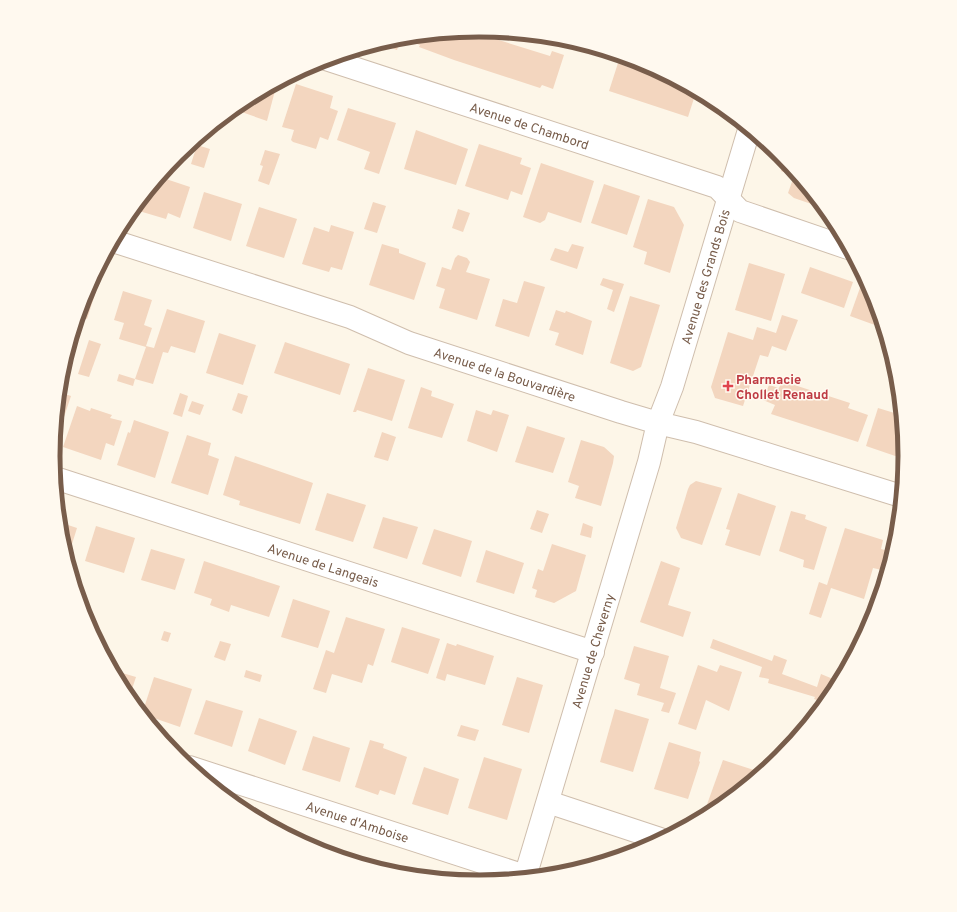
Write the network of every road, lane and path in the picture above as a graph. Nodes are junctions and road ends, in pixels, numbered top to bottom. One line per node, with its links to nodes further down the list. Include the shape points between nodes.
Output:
1 (336, 62): 3 (street, Avenue de Chambord, via 717,187)
2 (748, 135): 3 (street, Avenue des Grands Bois)
3 (728, 199): 5 (street, Avenue de Chambord, via 740,211); 6 (street, Avenue des Grands Bois, via 672,387)
4 (118, 243): 6 (street, Avenue de la Bouvardière, via 350,318 409,343)
5 (840, 245)
6 (658, 423): 8 (street, Avenue de la Bouvardière, via 696,432); 9 (street, Avenue de Cheverny, via 650,462)
7 (60, 480): 9 (street, Avenue de Langeais)
8 (896, 494)
9 (593, 652): 11 (street, Avenue de Cheverny)
10 (203, 771): 14 (street, Avenue d'Amboise)
11 (548, 802): 12 (street); 13 (street, Avenue de Cheverny)
12 (652, 837)
13 (527, 872)
14 (513, 873)

